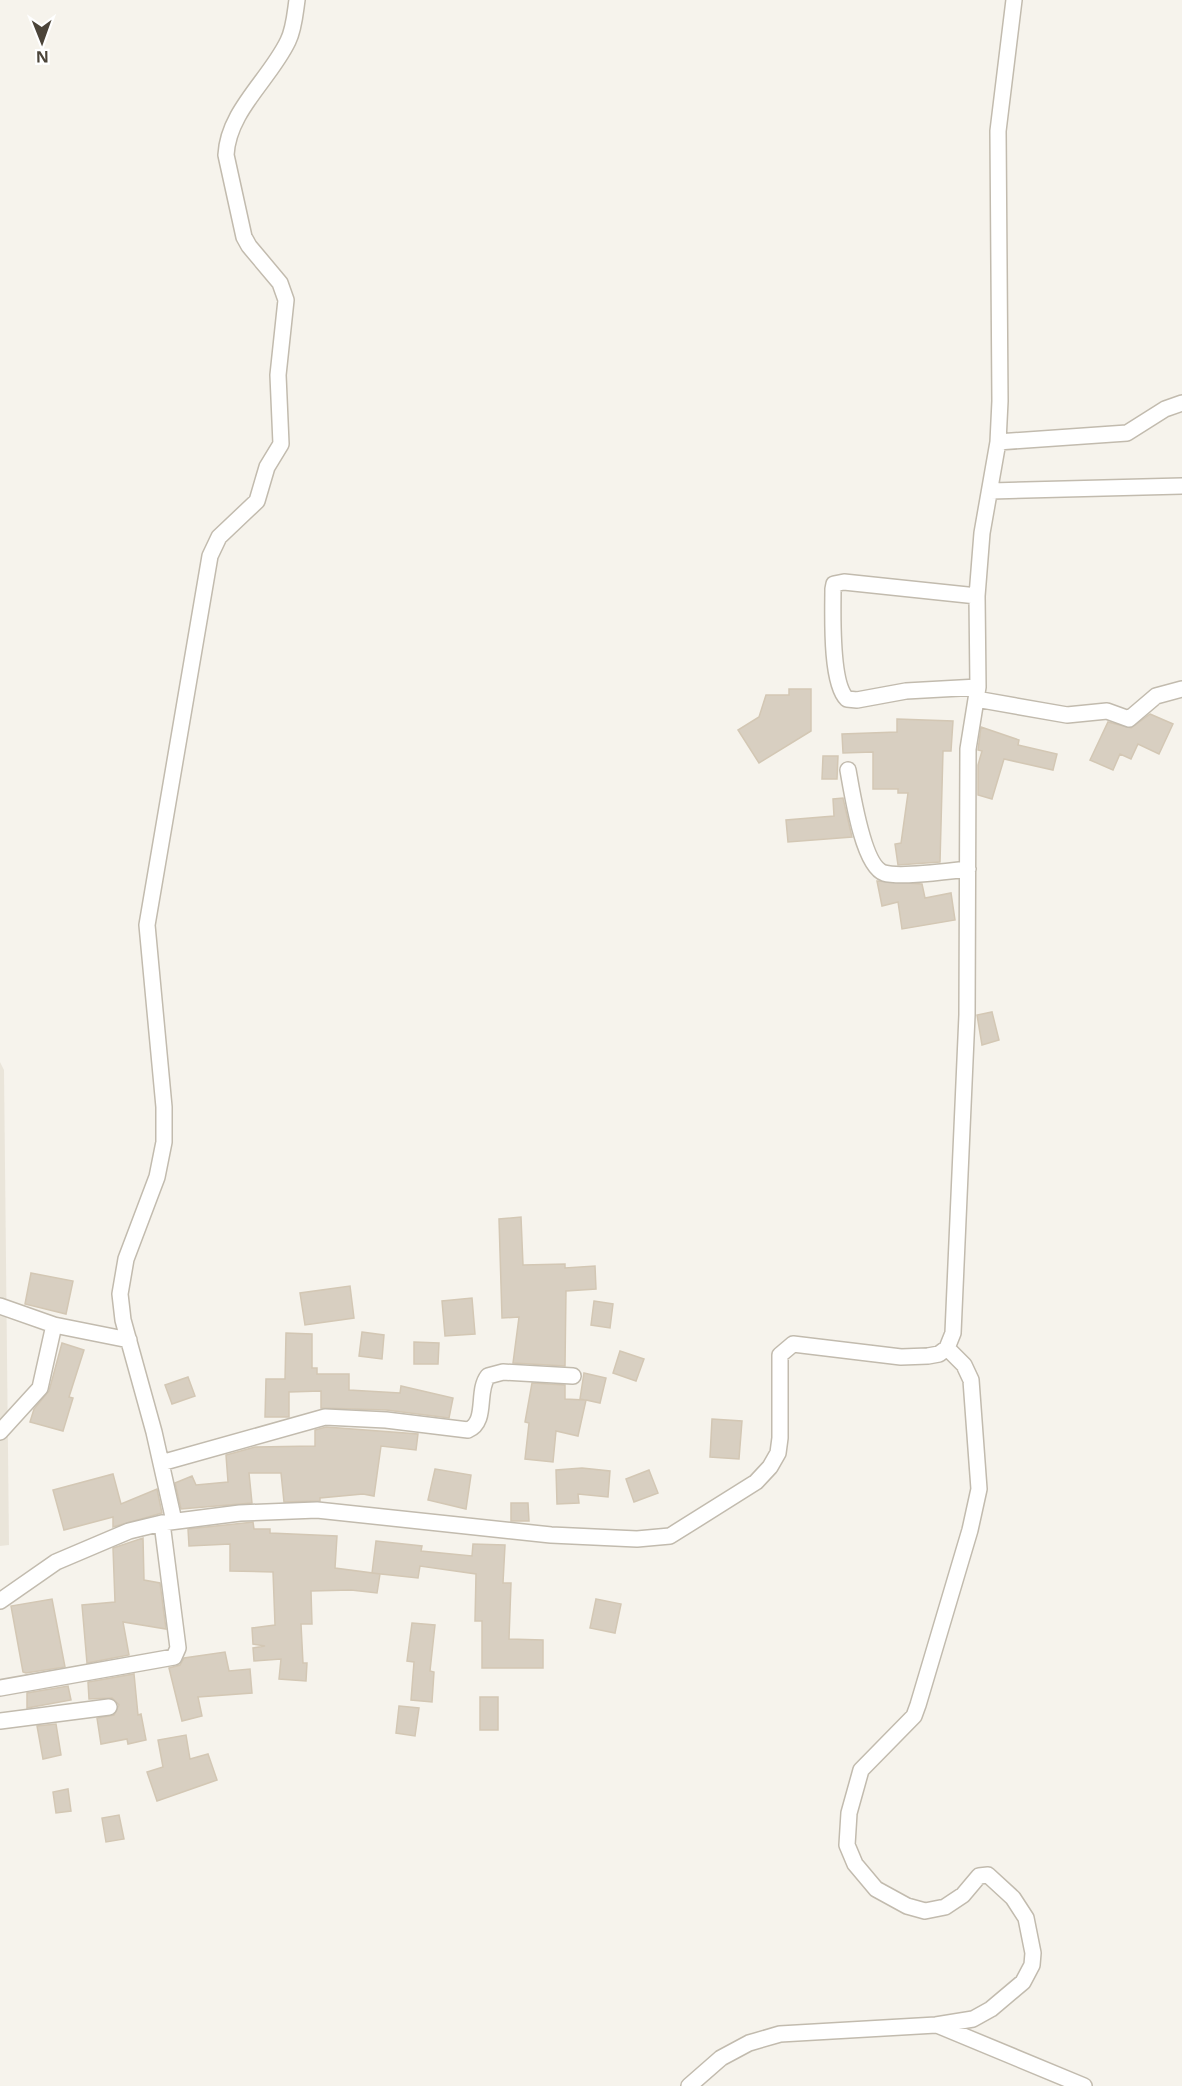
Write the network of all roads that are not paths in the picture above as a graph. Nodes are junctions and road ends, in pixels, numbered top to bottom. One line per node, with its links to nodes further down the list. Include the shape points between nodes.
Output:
1 (297, 0): 14 (street, via 289,40 235,121 226,145 244,237 280,283 286,300 278,375 281,437 279,449 267,467 260,496 219,537 210,556 170,802 152,885 148,944 164,1142 157,1177 121,1275 120,1306)
2 (1014, 0): 4 (street, via 998,131 1001,280)
3 (1182, 403): 4 (street, via 1127,433)
4 (998, 442): 6 (street)
5 (1182, 486): 6 (street)
6 (991, 491): 7 (street, via 982,533)
7 (977, 596): 9 (street); 9 (street, via 844,582 834,584 833,589 836,662 847,699 906,691)
8 (1182, 689): 9 (street, via 1156,696 1129,719 1107,711 1067,715)
9 (977, 693): 11 (street, via 968,749)
10 (848, 770): 11 (street, via 869,857 877,870 891,874)
11 (968, 869): 15 (street, via 967,1015 953,1333)
12 (0, 1306): 13 (street)
13 (54, 1325): 14 (street); 17 (street, via 40,1388)
14 (129, 1340): 18 (street)
15 (947, 1348): 19 (street, via 939,1354 901,1357 808,1345 793,1344 787,1348 780,1355 778,1453 770,1467 756,1482 670,1536 637,1539 551,1535 317,1510 240,1513); 24 (street, via 964,1365 971,1380 979,1489 914,1716 861,1770 849,1813 848,1845 855,1864 876,1889 907,1906 926,1911 945,1907 963,1895 979,1876 988,1875 1026,1918 1032,1940 1032,1965 1023,1982 991,2009 973,2019)
16 (573, 1377): 18 (street, via 503,1372 488,1376 478,1422 468,1430 325,1417)
17 (0, 1432)
18 (161, 1463): 19 (street)
19 (168, 1522): 20 (street, via 129,1531 56,1562); 21 (street, via 178,1648 174,1657)
20 (0, 1601)
21 (0, 1688)
22 (109, 1707): 23 (street)
23 (0, 1721)
24 (936, 2025): 25 (street, via 780,2034 749,2043 721,2058); 26 (street)
25 (689, 2086)
26 (1084, 2086)

